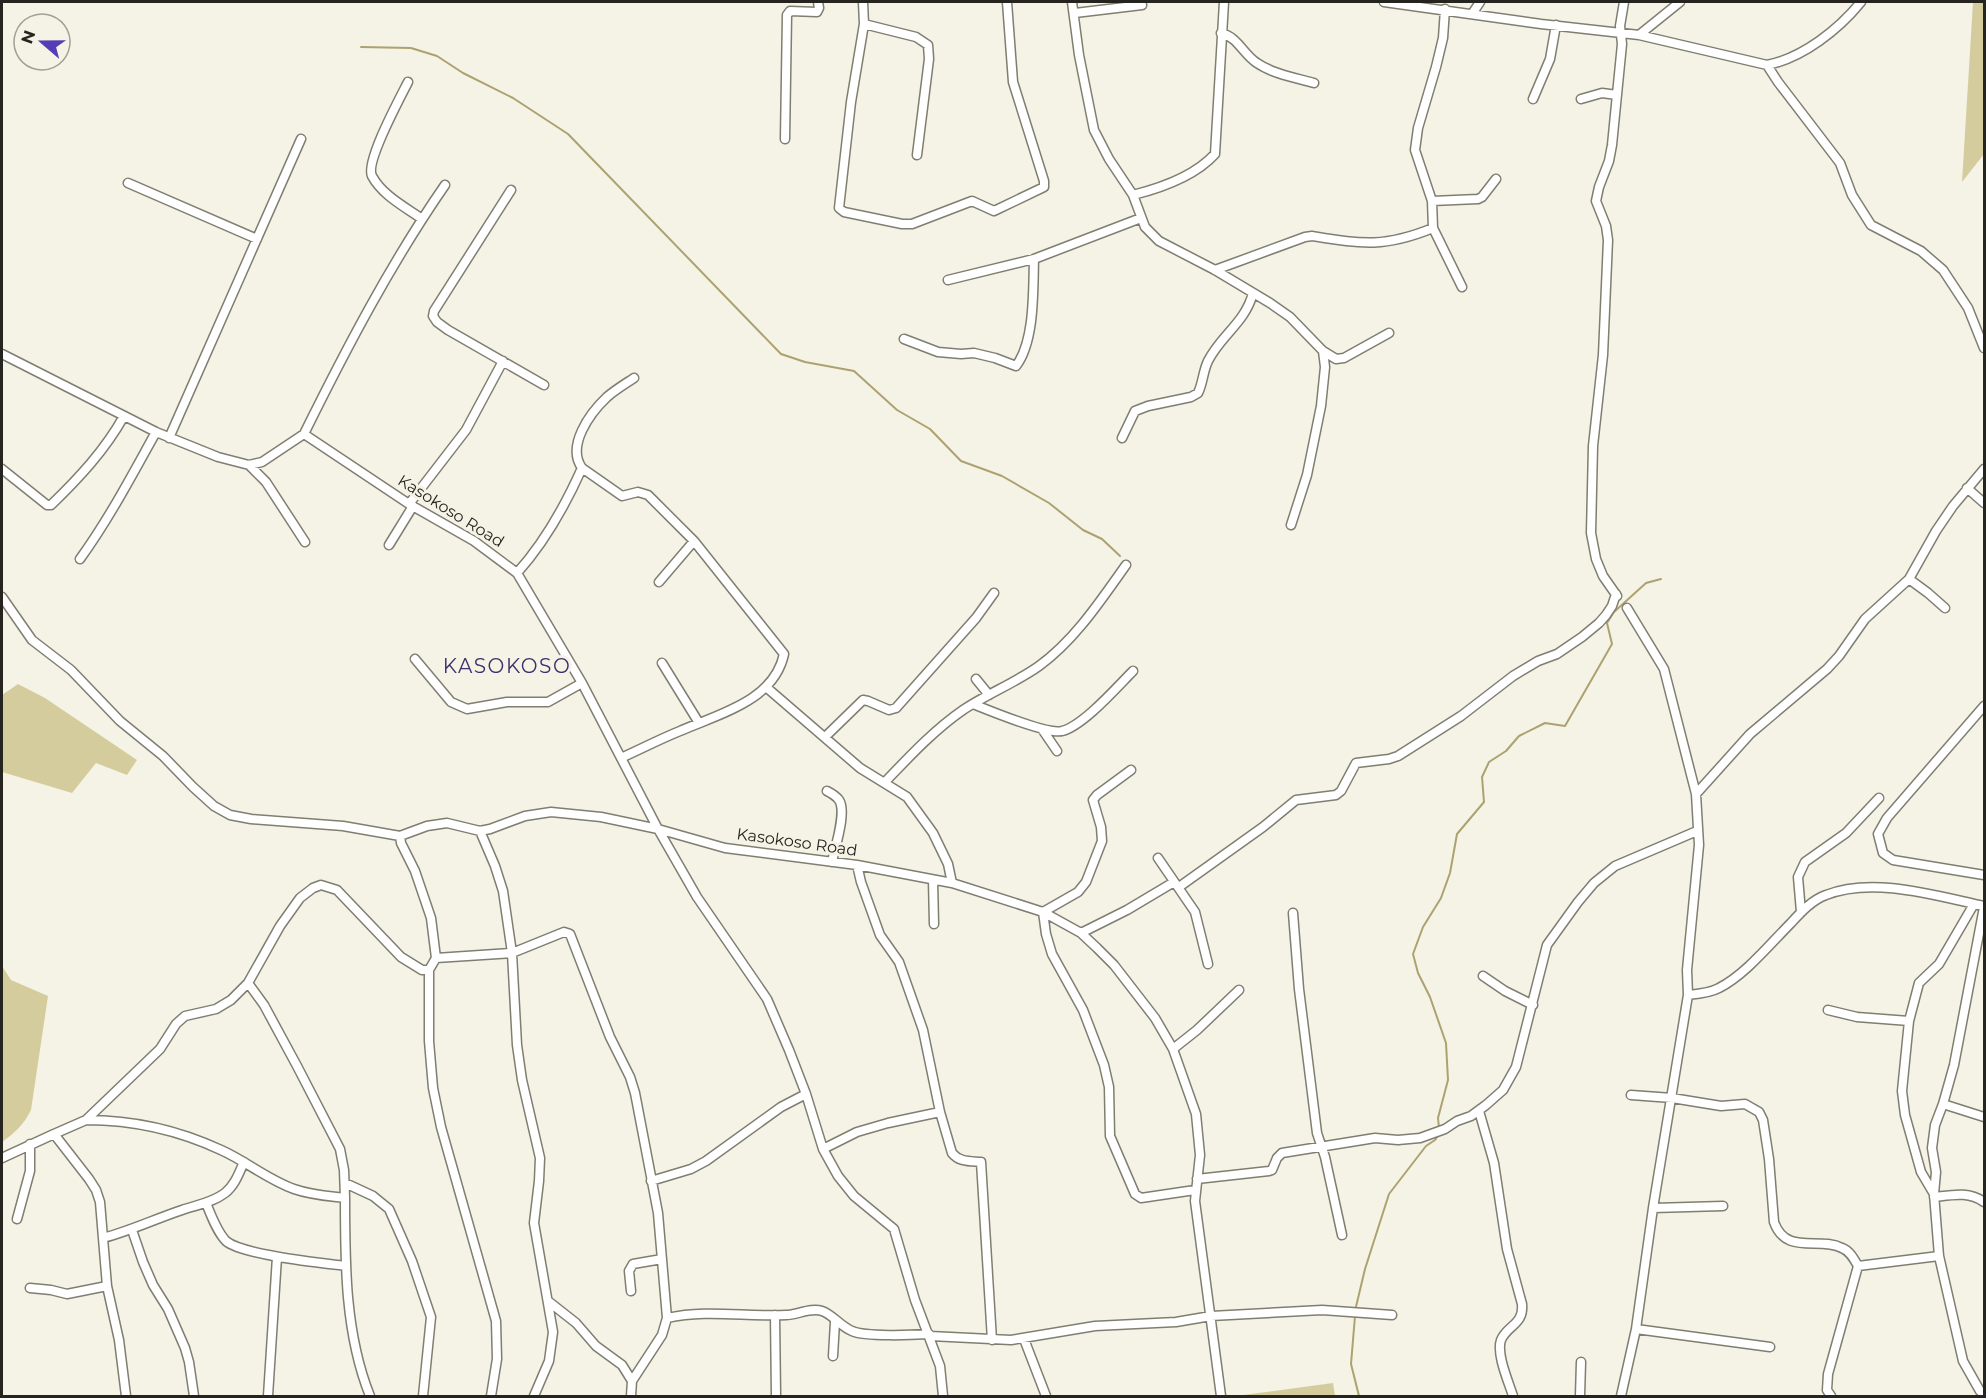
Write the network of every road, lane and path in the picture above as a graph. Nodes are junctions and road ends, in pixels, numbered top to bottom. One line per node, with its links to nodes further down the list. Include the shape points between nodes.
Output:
1 (818, 2): 28 (street, via 817,12 790,11 788,15)
2 (863, 2): 16 (street)
3 (1007, 2): 16 (street, via 1013,82 1044,184 1042,190 994,211 972,201 912,224 840,210)
4 (1072, 2): 14 (street)
5 (1224, 2): 18 (street)
6 (1384, 2): 7 (street)
7 (1395, 2): 13 (street)
8 (1480, 2): 15 (street)
9 (1624, 2): 19 (street)
10 (1680, 2): 20 (street)
11 (1861, 2): 21 (street, via 1826,36 1779,62)
12 (1142, 5): 14 (street)
13 (1444, 9): 15 (street); 35 (street, via 1443,38 1415,150)
14 (1075, 13): 34 (street, via 1094,130)
15 (1472, 14): 17 (street)
16 (864, 24): 29 (street, via 916,37 928,45)
17 (1556, 25): 19 (street); 25 (street, via 1550,59)
18 (1221, 33): 23 (street, via 1237,41 1256,63); 34 (street, via 1215,154 1173,182)
19 (1621, 33): 20 (street); 24 (street)
20 (1639, 35): 21 (street)
21 (1767, 64): 47 (street, via 1834,154 1871,225 1921,251 1942,270 1968,308)
22 (408, 82): 37 (street, via 376,149 370,172 384,192)
23 (1314, 83)
24 (1617, 95): 26 (street, via 1602,93); 107 (street, via 1609,161 1597,195 1608,240 1591,512 1596,559 1617,595 1612,606 1599,623 1568,646 1513,676 1461,716 1398,756 1356,763 1336,795 1296,800)
25 (1533, 99)
26 (1581, 99)
27 (301, 139): 39 (street)
28 (785, 139)
29 (917, 155)
30 (1496, 179): 35 (street, via 1478,200)
31 (128, 183): 39 (street)
32 (445, 185): 37 (street)
33 (511, 190): 50 (street, via 433,316 448,330)
34 (1133, 195): 36 (street)
35 (1432, 201): 38 (street)
36 (1141, 218): 40 (street); 41 (street, via 1160,240)
37 (422, 219): 55 (street, via 384,281)
38 (1433, 228): 41 (street, via 1375,244 1305,237); 43 (street)
39 (257, 238): 56 (street)
40 (1034, 259): 42 (street); 46 (street, via 1028,335 1016,366 974,353 938,352)
41 (1215, 270): 44 (street)
42 (948, 280)
43 (1462, 287)
44 (1252, 293): 48 (street, via 1290,317); 57 (street, via 1246,312 1208,361 1198,393 1135,411)
45 (1389, 333): 48 (street, via 1340,360)
46 (904, 339)
47 (1984, 348)
48 (1323, 351): 65 (street, via 1321,406 1307,474)
49 (2, 354): 53 (street)
50 (503, 361): 52 (street); 64 (street, via 465,430)
51 (634, 378): 59 (street, via 608,397 584,428 576,454)
52 (544, 385)
53 (124, 416): 54 (street); 60 (street, via 84,472 51,505)
54 (156, 432): 56 (street); 69 (street)
55 (304, 435): 58 (street, via 262,462); 64 (street, Kasokoso Road)
56 (169, 438): 58 (street)
57 (1122, 438)
58 (249, 465): 67 (street, via 266,482)
59 (582, 468): 66 (street, via 622,496 646,493); 71 (street, via 559,516)
60 (2, 469)
61 (1984, 469): 62 (street)
62 (1967, 488): 63 (street); 72 (street, via 1936,531)
63 (1984, 503)
64 (411, 505): 68 (street); 71 (street, Kasokoso Road, via 466,536)
65 (1291, 525)
66 (694, 541): 73 (street); 83 (street, via 783,651 781,664)
67 (305, 542)
68 (389, 545)
69 (80, 559)
70 (1126, 565): 84 (street, via 1062,646 1038,666)
71 (517, 573): 82 (street, Kasokoso Road)
72 (1909, 579): 77 (street); 95 (street, via 1865,620 1827,669 1750,734)
73 (658, 582)
74 (994, 593): 89 (street, via 896,708 889,710 863,700)
75 (2, 597): 100 (street, via 32,640 71,670 120,721 164,756 214,806 230,815 251,819 343,826)
76 (1627, 608): 95 (street, via 1664,669)
77 (1945, 608)
78 (415, 659): 82 (street, via 451,702 467,709 507,702 548,702)
79 (662, 663): 87 (street)
80 (1133, 671): 88 (street, via 1080,721 1063,731)
81 (976, 679): 84 (street)
82 (582, 683): 91 (street, Kasokoso Road)
83 (766, 687): 87 (street, via 742,705); 89 (street)
84 (989, 695): 85 (street)
85 (972, 704): 88 (street); 93 (street, via 950,719)
86 (1984, 706): 104 (street, via 1887,818 1878,834 1883,853 1893,860)
87 (699, 723): 91 (street)
88 (1042, 729): 90 (street)
89 (825, 737): 93 (street, via 860,768)
90 (1057, 752)
91 (621, 758): 97 (street, Kasokoso Road)
92 (1131, 770): 112 (street, via 1093,800 1102,841 1082,888)
93 (885, 782): 106 (street, via 907,797 922,815 948,864)
94 (827, 791): 102 (street, via 839,800 842,819)
95 (1696, 794): 99 (street)
96 (1879, 798): 108 (street, via 1845,833 1805,862 1798,877)
97 (658, 830): 98 (street, via 551,812); 102 (street, Kasokoso Road, via 725,848); 129 (street, via 697,897 767,999)
98 (480, 831): 100 (street, via 447,823); 117 (street, via 501,882)
99 (1697, 831): 124 (street); 125 (street, via 1615,866 1594,883 1547,945)
100 (400, 836): 118 (street, via 429,908)
101 (1158, 858): 107 (street)
102 (832, 862): 103 (street, Kasokoso Road)
103 (857, 865): 105 (street, Kasokoso Road); 134 (street, via 880,935 899,962 920,1020)
104 (1984, 875)
105 (933, 880): 106 (street, Kasokoso Road); 115 (street)
106 (952, 883): 112 (street, Kasokoso Road)
107 (1177, 884): 116 (street); 119 (street, via 1195,912)
108 (1800, 896): 109 (street); 113 (street)
109 (1812, 902): 110 (street, via 1839,891 1868,886); 113 (street)
110 (1974, 904): 111 (street); 127 (street, via 1939,964 1919,983)
111 (1984, 907): 132 (street)
112 (1043, 912): 116 (street, Kasokoso Road); 146 (street, via 1052,954 1083,1010 1104,1065 1109,1088 1110,1136 1135,1194 1141,1198)
113 (1801, 912): 124 (street, via 1732,979 1712,991)
114 (1293, 913): 139 (street, via 1299,989)
115 (934, 924)
116 (1081, 933): 128 (street, Kasokoso Road, via 1114,965 1155,1018)
117 (512, 952): 118 (street); 144 (street, via 564,932 570,934 630,1077); 165 (street, via 517,1045 540,1158 534,1223)
118 (436, 958): 120 (street)
119 (1208, 964)
120 (429, 970): 122 (street, via 401,957 337,890 321,885 300,898); 185 (street, via 429,1041 437,1108 496,1321 497,1359)
121 (1483, 976): 125 (street)
122 (248, 984): 136 (street, via 216,1008 185,1016 160,1050); 145 (street, via 269,1014 340,1149)
123 (1239, 990): 128 (street)
124 (1688, 995): 131 (street)
125 (1533, 1005): 133 (street, via 1510,1079)
126 (1828, 1010): 127 (street, via 1857,1017)
127 (1909, 1021): 147 (street, via 1902,1091 1905,1114 1921,1172)
128 (1173, 1049): 143 (street, Kasokoso Road, via 1196,1114 1200,1155)
129 (806, 1094): 140 (street); 144 (street, via 706,1161)
130 (1631, 1095): 131 (street)
131 (1672, 1098): 152 (street); 161 (street, via 1721,1106 1745,1104 1759,1112 1777,1230 1797,1243 1842,1247)
132 (1943, 1104): 135 (street); 147 (street, via 1933,1137)
133 (1479, 1111): 139 (street, via 1441,1131 1413,1139 1375,1138); 192 (street, via 1494,1163 1507,1249 1522,1312 1500,1344)
134 (940, 1113): 140 (street, via 856,1132); 174 (street, via 955,1157 981,1162)
135 (1984, 1117)
136 (86, 1120): 137 (street); 142 (street, via 125,1122 171,1131)
137 (54, 1134): 138 (street); 156 (street, via 96,1190)
138 (30, 1144): 141 (street); 153 (street, via 30,1171)
139 (1321, 1146): 143 (street, via 1282,1153 1269,1171); 155 (street)
140 (823, 1149): 172 (street, via 846,1187 894,1229)
141 (2, 1158)
142 (244, 1162): 148 (street, via 294,1189); 150 (street, via 231,1187)
143 (1197, 1179): 146 (street, Kasokoso Road)
144 (651, 1181): 159 (street)
145 (345, 1183): 148 (street); 184 (street, via 374,1196 389,1209 412,1261 431,1317)
146 (1196, 1190): 168 (street, Kasokoso Road)
147 (1934, 1195): 149 (street, via 1963,1194); 157 (street)
148 (345, 1197): 160 (street)
149 (1984, 1202)
150 (206, 1203): 154 (street); 158 (street, via 227,1242)
151 (1723, 1206): 152 (street)
152 (1653, 1208): 171 (street)
153 (17, 1219)
154 (132, 1230): 156 (street); 181 (street, via 142,1262 185,1348)
155 (1342, 1235)
156 (103, 1238): 162 (street)
157 (1939, 1256): 161 (street); 179 (street, via 1963,1361)
158 (277, 1257): 160 (street); 182 (street)
159 (662, 1259): 164 (street, via 633,1264 629,1271); 169 (street)
160 (346, 1266): 183 (street, via 352,1334)
161 (1858, 1266): 195 (street, via 1828,1374 1827,1390)
162 (107, 1286): 163 (street, via 67,1294); 180 (street)
163 (30, 1288)
164 (631, 1291)
165 (548, 1301): 178 (street, via 622,1365); 186 (street, via 552,1347)
166 (775, 1315): 169 (street, via 709,1312); 170 (street, via 819,1310); 188 (street)
167 (1392, 1315): 168 (street, via 1322,1310)
168 (1211, 1316): 173 (street, via 1062,1330); 191 (street, Kasokoso Road)
169 (667, 1318): 178 (street, via 662,1335)
170 (836, 1322): 172 (street, via 861,1334); 176 (street)
171 (1636, 1329): 175 (street); 194 (street)
172 (929, 1335): 174 (street); 189 (street, via 940,1366)
173 (1024, 1339): 174 (street); 190 (street)
174 (992, 1340)
175 (1770, 1347)
176 (833, 1356)
177 (1581, 1362): 193 (street)
178 (632, 1381): 187 (street)
179 (1984, 1395)
180 (126, 1396)
181 (194, 1396)
182 (267, 1396)
183 (370, 1396)
184 (423, 1396)
185 (491, 1396)
186 (534, 1396)
187 (631, 1396)
188 (776, 1396)
189 (943, 1396)
190 (1046, 1396)
191 (1221, 1396)
192 (1513, 1396)
193 (1580, 1396)
194 (1621, 1396)
195 (1831, 1396)

